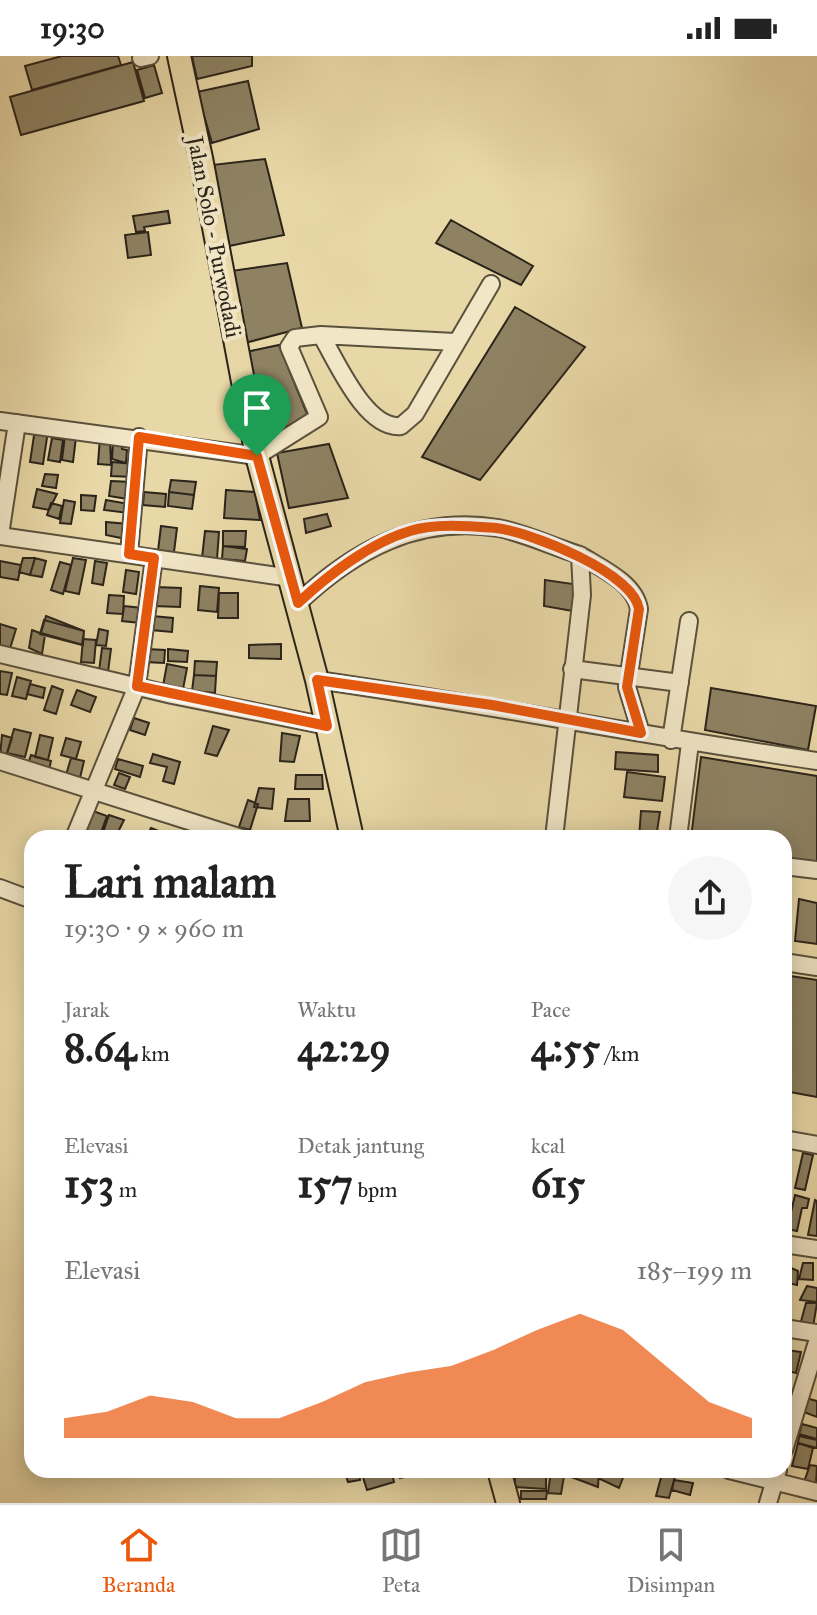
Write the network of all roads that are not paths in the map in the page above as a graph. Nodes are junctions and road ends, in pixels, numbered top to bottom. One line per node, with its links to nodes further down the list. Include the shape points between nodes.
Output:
1 (179, 56): 7 (main road, Jalan Solo - Purwodadi)
2 (491, 284): 4 (street)
3 (321, 335): 4 (street); 4 (street, via 366,409 391,427 415,414); 7 (street, via 295,338 289,347 319,417)
4 (455, 342)
5 (8, 422): 6 (street); 8 (street)
6 (139, 437): 7 (street); 9 (street)
7 (257, 456): 12 (main road, Jalan Solo - Purwodadi)
8 (0, 535): 9 (street)
9 (129, 554): 11 (street)
10 (580, 555): 13 (street, via 498,528 414,529 319,583); 16 (street, via 582,595); 17 (street, via 638,599)
11 (154, 558): 12 (street); 20 (street)
12 (291, 578): 13 (main road, Jalan Solo - Purwodadi)
13 (298, 603): 18 (main road, Jalan Solo - Purwodadi)
14 (689, 621): 19 (street)
15 (0, 654): 20 (street)
16 (572, 669): 17 (street); 21 (street)
17 (628, 674): 19 (street); 23 (street)
18 (317, 680): 21 (street); 22 (main road, Jalan Solo - Purwodadi)
19 (680, 683): 24 (street)
20 (137, 686): 22 (street, via 170,702); 28 (street)
21 (569, 719): 23 (street); 32 (street)
22 (327, 726): 31 (main road, Jalan Solo - Purwodadi)
23 (641, 733): 24 (street)
24 (671, 740): 25 (street)
25 (690, 743): 27 (street); 33 (street)
26 (0, 761): 28 (street)
27 (817, 761)
28 (96, 793): 29 (street); 30 (street)
29 (78, 830)
30 (216, 830)
31 (350, 830)
32 (555, 830)
33 (679, 830)
34 (792, 867): 35 (street)
35 (817, 870)
36 (0, 888): 37 (street)
37 (24, 897)
38 (792, 963): 39 (street)
39 (817, 967)
40 (792, 1140): 41 (street)
41 (817, 1145)
42 (792, 1245): 43 (street)
43 (817, 1249)
44 (792, 1329): 45 (street)
45 (817, 1333)
46 (817, 1342): 47 (street)
47 (792, 1424)
48 (501, 1478): 52 (main road)
49 (775, 1478): 53 (street)
50 (781, 1478): 51 (street)
51 (817, 1492)
52 (508, 1503)
53 (768, 1503)

